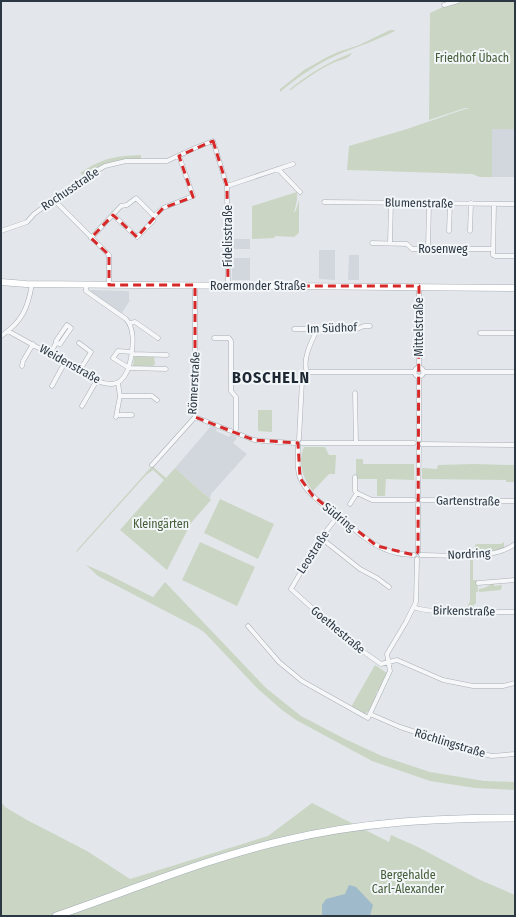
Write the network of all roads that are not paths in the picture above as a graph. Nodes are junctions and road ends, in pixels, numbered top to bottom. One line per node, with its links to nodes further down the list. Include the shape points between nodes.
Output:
1 (458, 1): 2 (street)
2 (444, 5)
3 (213, 141): 4 (street, Rochusstraße); 7 (street, Fidelisstraße)
4 (179, 156): 9 (street, Rochusstraße, via 167,161 126,161 105,166); 18 (street, via 193,196 163,208)
5 (293, 164): 6 (street)
6 (278, 169): 7 (street); 8 (street)
7 (227, 186): 33 (street, Fidelisstraße)
8 (300, 192)
9 (54, 199): 19 (street, Rochusstraße, via 27,222); 22 (street)
10 (324, 202): 11 (street, Blumenstraße)
11 (391, 202): 12 (street, Blumenstraße); 24 (street)
12 (429, 203): 13 (street, Blumenstraße); 25 (street)
13 (450, 203): 14 (street, Blumenstraße); 20 (street)
14 (471, 203): 15 (street, Blumenstraße); 21 (street)
15 (494, 204): 16 (street, Blumenstraße); 26 (street)
16 (515, 204)
17 (113, 215): 18 (street, via 121,206 136,198); 18 (street, via 137,237); 22 (street)
18 (154, 216)
19 (1, 231)
20 (449, 231)
21 (470, 231)
22 (91, 238): 31 (street, via 108,255)
23 (372, 243): 24 (street, Rosenweg)
24 (390, 243): 25 (street, Rosenweg, via 407,244 412,249)
25 (428, 249): 26 (street, Rosenweg)
26 (493, 249): 27 (street, via 495,256)
27 (515, 256)
28 (1, 282): 29 (main road, Roermonder Straße)
29 (32, 284): 30 (main road, Roermonder Straße); 40 (street, via 26,309 19,321)
30 (86, 284): 31 (main road, Roermonder Straße); 36 (street, via 86,291)
31 (109, 285): 32 (main road, Roermonder Straße)
32 (195, 285): 33 (main road, Roermonder Straße); 73 (street, Römerstraße)
33 (228, 286): 34 (main road, Roermonder Straße)
34 (419, 286): 35 (main road, Roermonder Straße); 55 (street, Mittelstraße)
35 (515, 288)
36 (130, 323): 44 (street, via 135,322); 49 (street, Weidenstraße)
37 (370, 326): 39 (street, Im Südhof, via 357,329)
38 (294, 329): 39 (street, Im Südhof)
39 (317, 330): 58 (street, via 306,360)
40 (8, 331): 43 (street); 48 (street, Weidenstraße)
41 (480, 333): 42 (street)
42 (515, 333)
43 (1, 336)
44 (158, 338)
45 (214, 338): 63 (street, via 229,338 231,341)
46 (56, 343): 46 (street, via 60,344 71,328 69,326 67,325); 50 (street)
47 (79, 343): 56 (street, via 91,352)
48 (33, 344): 50 (street, Weidenstraße); 53 (street, via 22,361)
49 (132, 353): 51 (street); 54 (street, Weidenstraße); 54 (street, via 118,351 113,358)
50 (50, 354): 52 (street, Weidenstraße)
51 (167, 354)
52 (65, 362): 56 (street, Weidenstraße); 67 (street)
53 (22, 366)
54 (129, 368): 57 (street); 66 (street, Weidenstraße)
55 (419, 368): 59 (street); 60 (street)
56 (80, 370): 65 (street, Weidenstraße)
57 (166, 370)
58 (307, 372): 59 (street); 75 (street, via 302,381)
59 (414, 372): 62 (street)
60 (423, 372): 61 (street); 62 (street)
61 (515, 372)
62 (419, 376): 76 (street)
63 (231, 378): 64 (street); 74 (street, via 231,390 236,400)
64 (264, 378)
65 (96, 380): 66 (street, Weidenstraße, via 109,384); 71 (street)
66 (118, 382): 69 (street)
67 (52, 386)
68 (355, 393): 78 (street)
69 (120, 396): 70 (street, via 152,396); 72 (street, via 116,416)
70 (157, 400)
71 (82, 406)
72 (132, 415)
73 (195, 417): 74 (street); 84 (street, Römerstraße)
74 (235, 433): 82 (street, via 263,442)
75 (299, 439): 77 (street); 82 (street, via 296,440)
76 (419, 440): 79 (street); 80 (street)
77 (302, 443): 78 (street); 82 (street, via 301,446)
78 (356, 443): 79 (street)
79 (414, 443): 83 (street)
80 (422, 444): 81 (street); 83 (street)
81 (515, 444)
82 (297, 445): 92 (street, Südring, via 302,482 313,496)
83 (419, 448): 87 (street)
84 (152, 465)
85 (355, 477): 86 (street)
86 (357, 493): 88 (street, via 372,500); 90 (street)
87 (420, 498): 88 (street); 89 (street, Gartenstraße); 91 (street, via 421,502)
88 (414, 500): 91 (street)
89 (515, 502)
90 (350, 504)
91 (418, 504): 95 (street)
92 (338, 516): 93 (street, Leostraße); 96 (street, Südring, via 377,546)
93 (321, 538): 99 (street, via 360,569); 100 (street, Leostraße)
94 (515, 544): 95 (street, Nordring, via 503,551 487,555)
95 (420, 554): 96 (street, via 420,558)
96 (416, 557): 101 (street, via 417,583)
97 (515, 580): 98 (street)
98 (478, 583)
99 (389, 587)
100 (291, 589): 104 (street, Goethestraße, via 351,643 381,664)
101 (414, 608): 102 (street, Birkenstraße, via 434,611); 104 (street, via 387,654)
102 (515, 612)
103 (248, 626): 106 (street, Röchlingstraße, via 273,654 304,682 368,718)
104 (389, 663): 105 (street, Goethestraße, via 397,660 437,678 473,686 503,686); 106 (street, via 390,671)
105 (515, 683)
106 (370, 714): 107 (street, Röchlingstraße, via 400,727 483,754)
107 (515, 754)
108 (515, 818): 109 (main road, via 402,822 344,828 286,840 220,859)
109 (56, 916)

